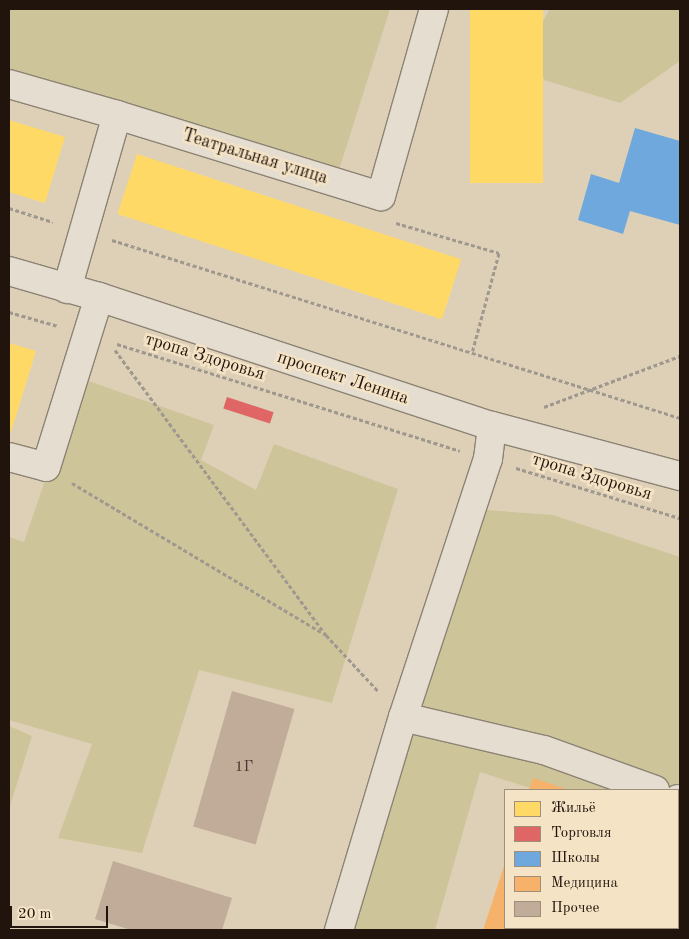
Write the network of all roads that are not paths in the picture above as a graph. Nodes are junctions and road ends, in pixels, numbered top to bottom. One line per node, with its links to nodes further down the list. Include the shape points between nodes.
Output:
1 (434, 9): 3 (street, Театральная улица, via 381,196)
2 (9, 84): 3 (street)
3 (117, 115): 5 (street)
4 (9, 271): 5 (street, проспект Ленина)
5 (67, 290): 6 (street, проспект Ленина)
6 (99, 297): 7 (street, проспект Ленина); 8 (street, via 97,338 46,467)
7 (492, 426): 9 (street, проспект Ленина); 10 (street, via 488,459)
8 (9, 457)
9 (680, 476)
10 (402, 718): 11 (street, via 544,750); 12 (street)
11 (652, 789)
12 (339, 930)

